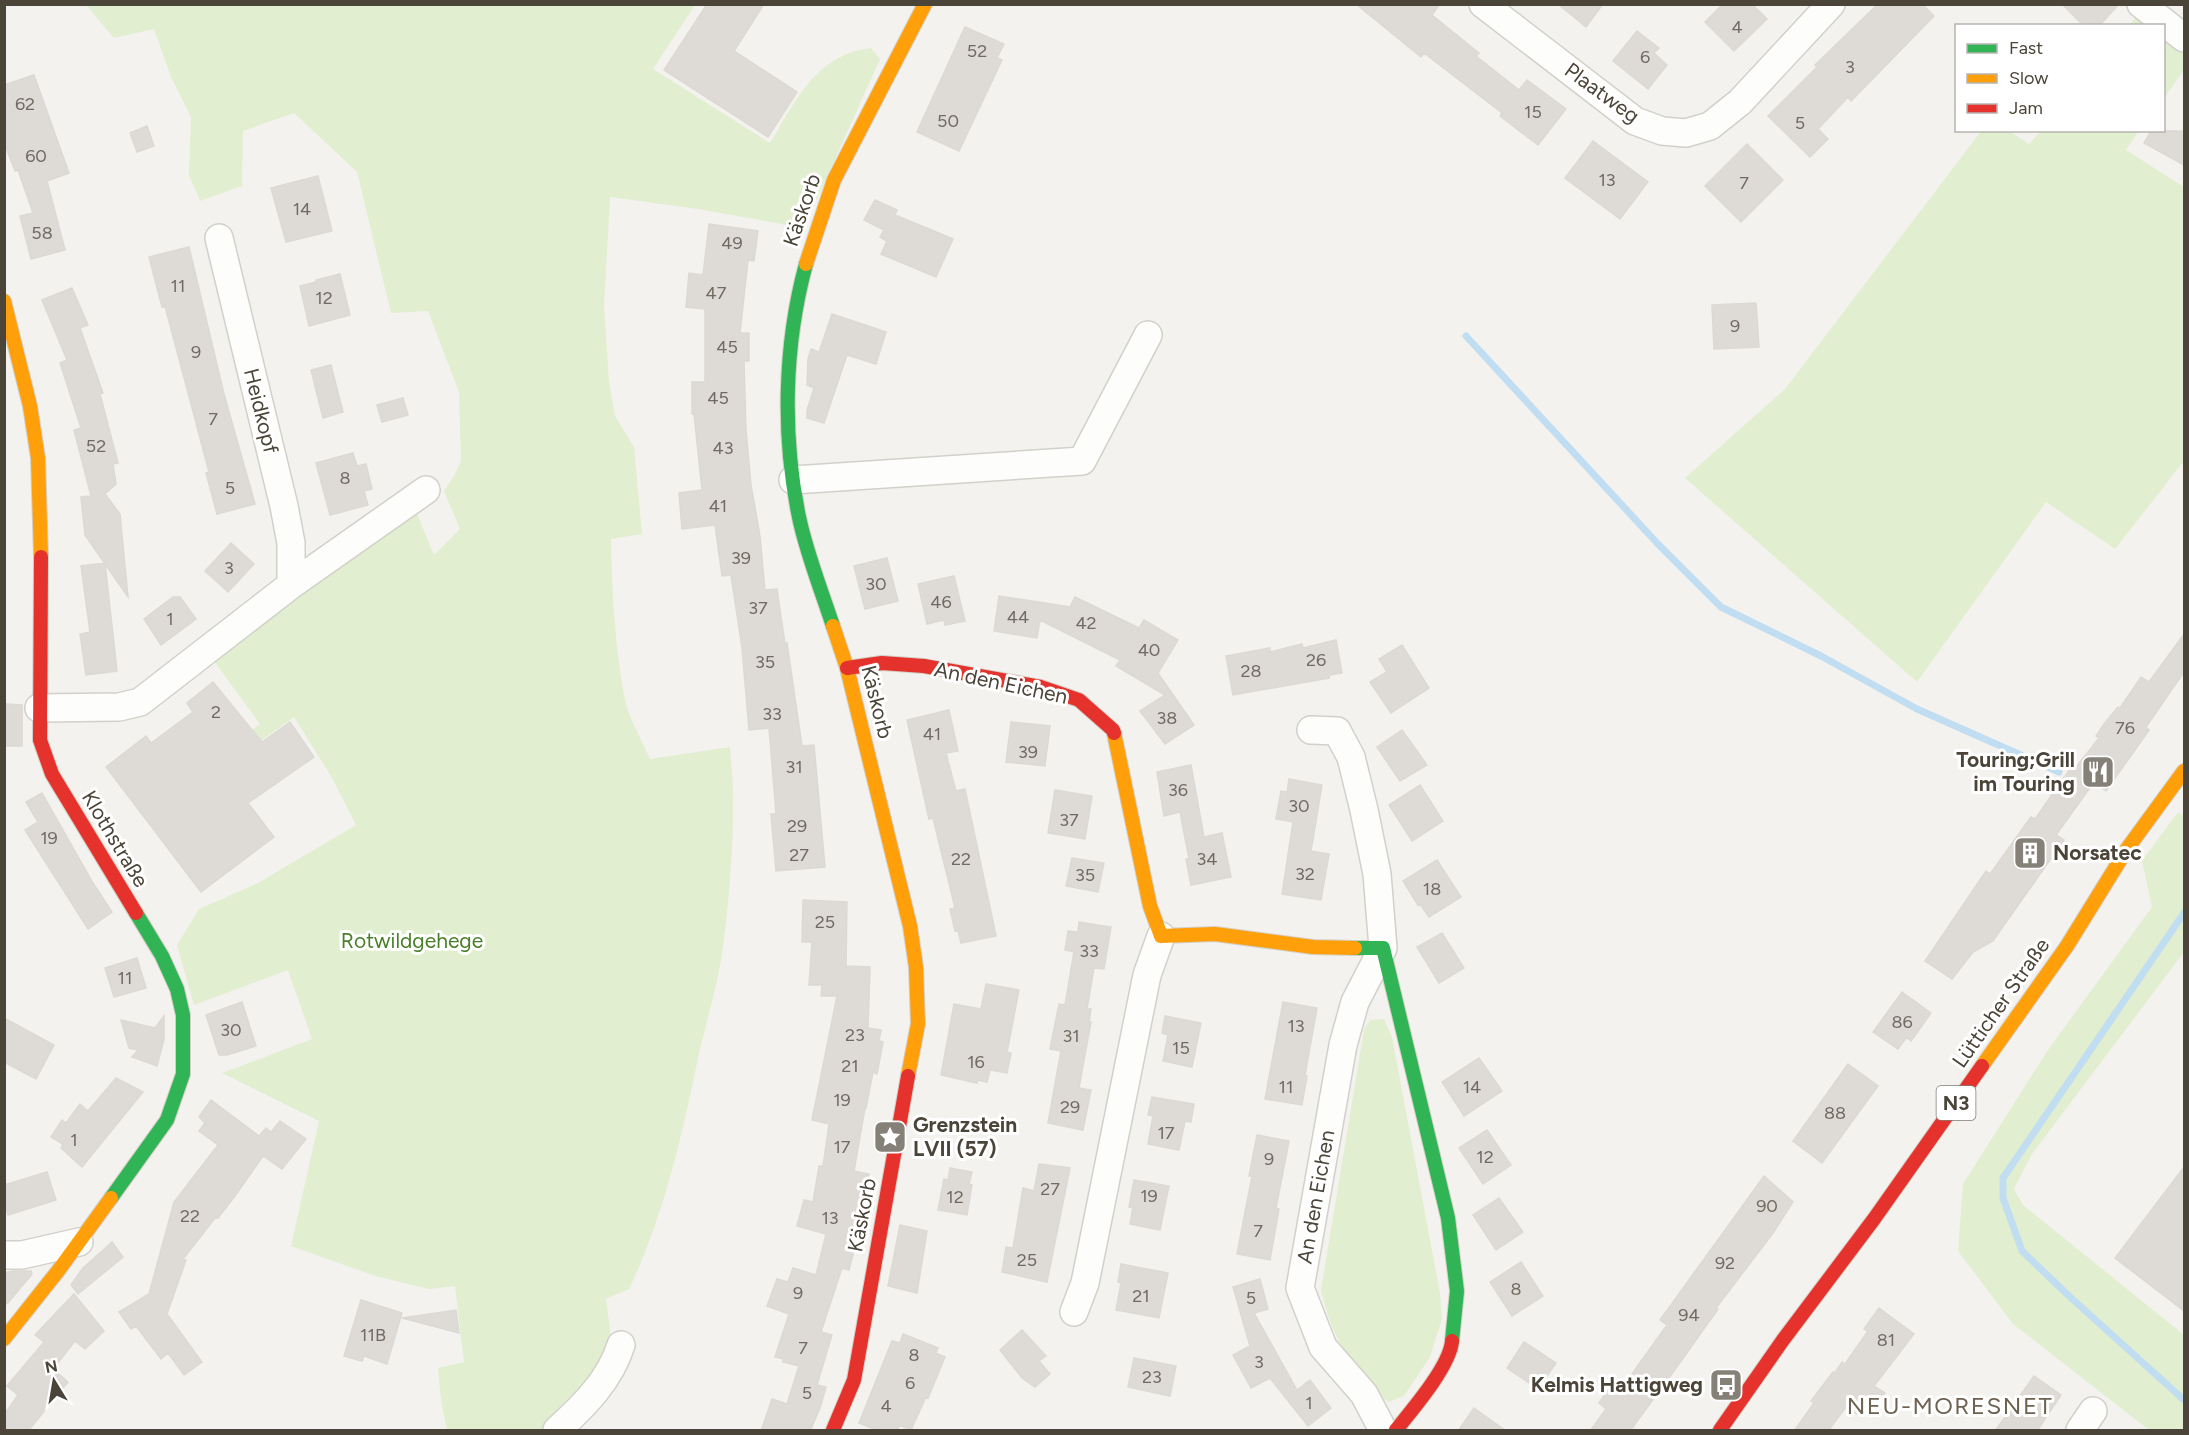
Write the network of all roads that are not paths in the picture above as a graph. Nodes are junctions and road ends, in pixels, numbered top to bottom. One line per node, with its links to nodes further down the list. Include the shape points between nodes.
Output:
1 (925, 4): 9 (street, Käskorb, via 834,180 810,249 789,356)
2 (1483, 4): 3 (street, Plaatweg, via 1635,121 1662,131 1686,132 1710,126 1740,102)
3 (1831, 4)
4 (2141, 4): 5 (street)
5 (2184, 38)
6 (219, 238): 11 (street, Heidkopf, via 284,506 291,543)
7 (4, 301): 13 (street, Klothstraße, via 30,406 38,458 42,580)
8 (1148, 336): 9 (street, via 1082,461)
9 (793, 480): 12 (street, Käskorb, via 799,519)
10 (426, 490): 11 (street)
11 (291, 585): 13 (street, via 140,702 119,707)
12 (847, 668): 16 (street, An den Eichen, via 882,663 924,666 1041,687 1079,700 1113,730 1150,906); 24 (street, Käskorb, via 910,926 918,1024 854,1380)
13 (39, 708): 18 (street, Klothstraße, via 40,740 52,774 162,956 177,989 183,1015 183,1074 175,1101 166,1120)
14 (1311, 730): 17 (street, via 1337,731 1351,757 1377,874)
15 (2184, 771): 27 (street, Lütticher Straße / N3, via 2127,849 2046,976)
16 (1161, 936): 17 (street, via 1215,934 1312,947); 20 (street, via 1147,975 1085,1283)
17 (1383, 948): 25 (street, An den Eichen, via 1355,1002 1343,1045 1300,1288 1323,1347 1364,1394); 26 (street, via 1448,1218 1457,1292 1451,1352)
18 (79, 1242): 19 (street, via 22,1255); 21 (street, Klothstraße)
19 (4, 1255)
20 (1074, 1312)
21 (4, 1339)
22 (621, 1345): 23 (street, via 603,1382)
23 (557, 1431)
24 (833, 1431)
25 (1383, 1431)
26 (1396, 1431)
27 (1720, 1431)

